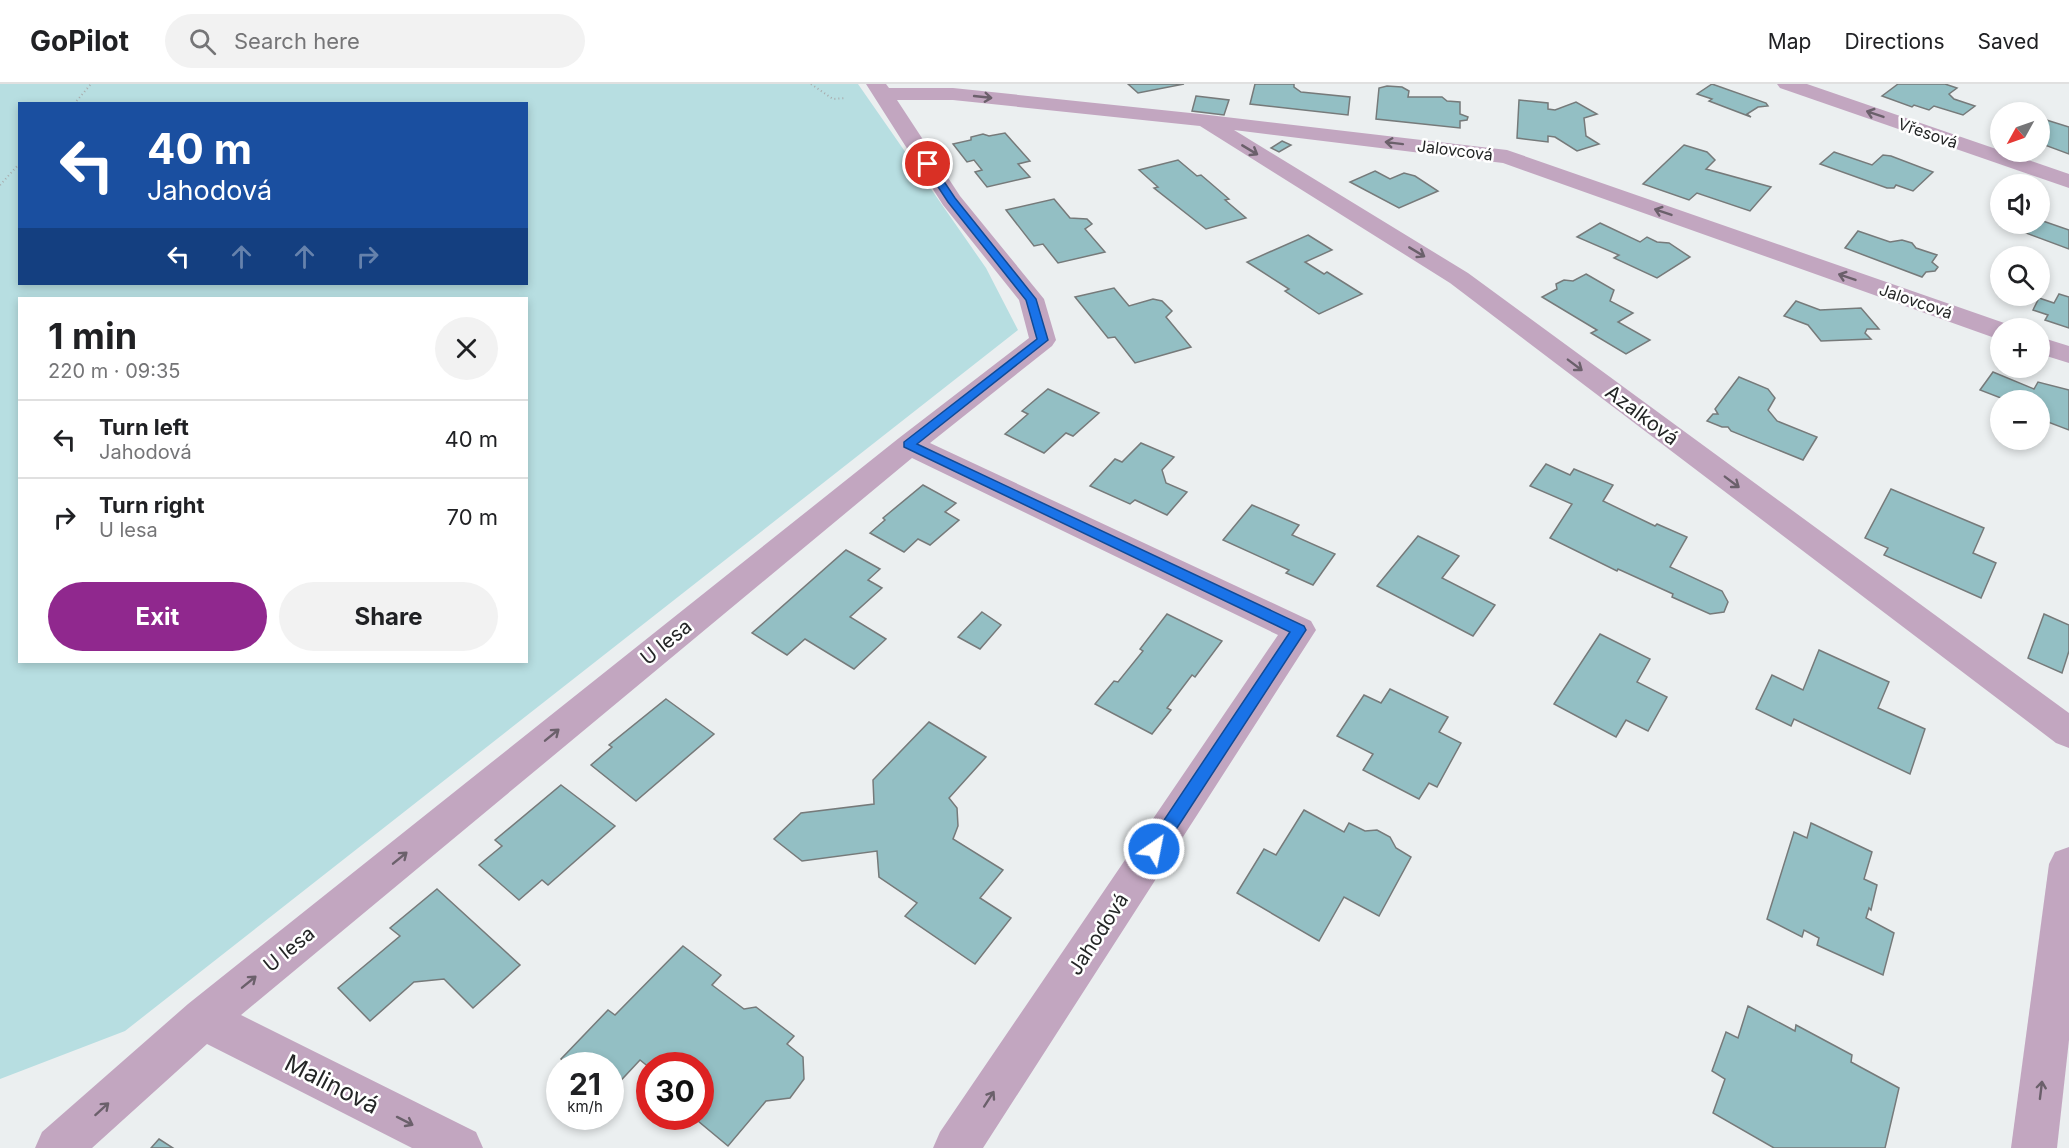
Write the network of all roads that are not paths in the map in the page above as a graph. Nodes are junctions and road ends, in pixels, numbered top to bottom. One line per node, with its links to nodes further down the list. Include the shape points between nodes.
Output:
1 (1787, 84): 4 (street, Vřesová, one-way to 1)
2 (879, 89): 3 (street, Jalovcová, one-way to 3); 8 (street, U lesa, via 951,200 1031,299 1043,340)
3 (1200, 120): 5 (street, Jalovcová, one-way to 3, via 1507,157); 9 (street, Azalková, one-way to 9, via 1459,278)
4 (2069, 181)
5 (1990, 328)
6 (2050, 349): 7 (street)
7 (2069, 356)
8 (909, 444): 11 (street, U lesa, one-way to 8); 14 (street, Jahodová, one-way to 8, via 1299,630)
9 (2069, 733)
10 (2069, 864): 15 (street, one-way to 10)
11 (203, 1019): 12 (street, U lesa, one-way to 11); 13 (street, Malinová, one-way to 13)
12 (58, 1148)
13 (460, 1148)
14 (956, 1148)
15 (2034, 1148)

